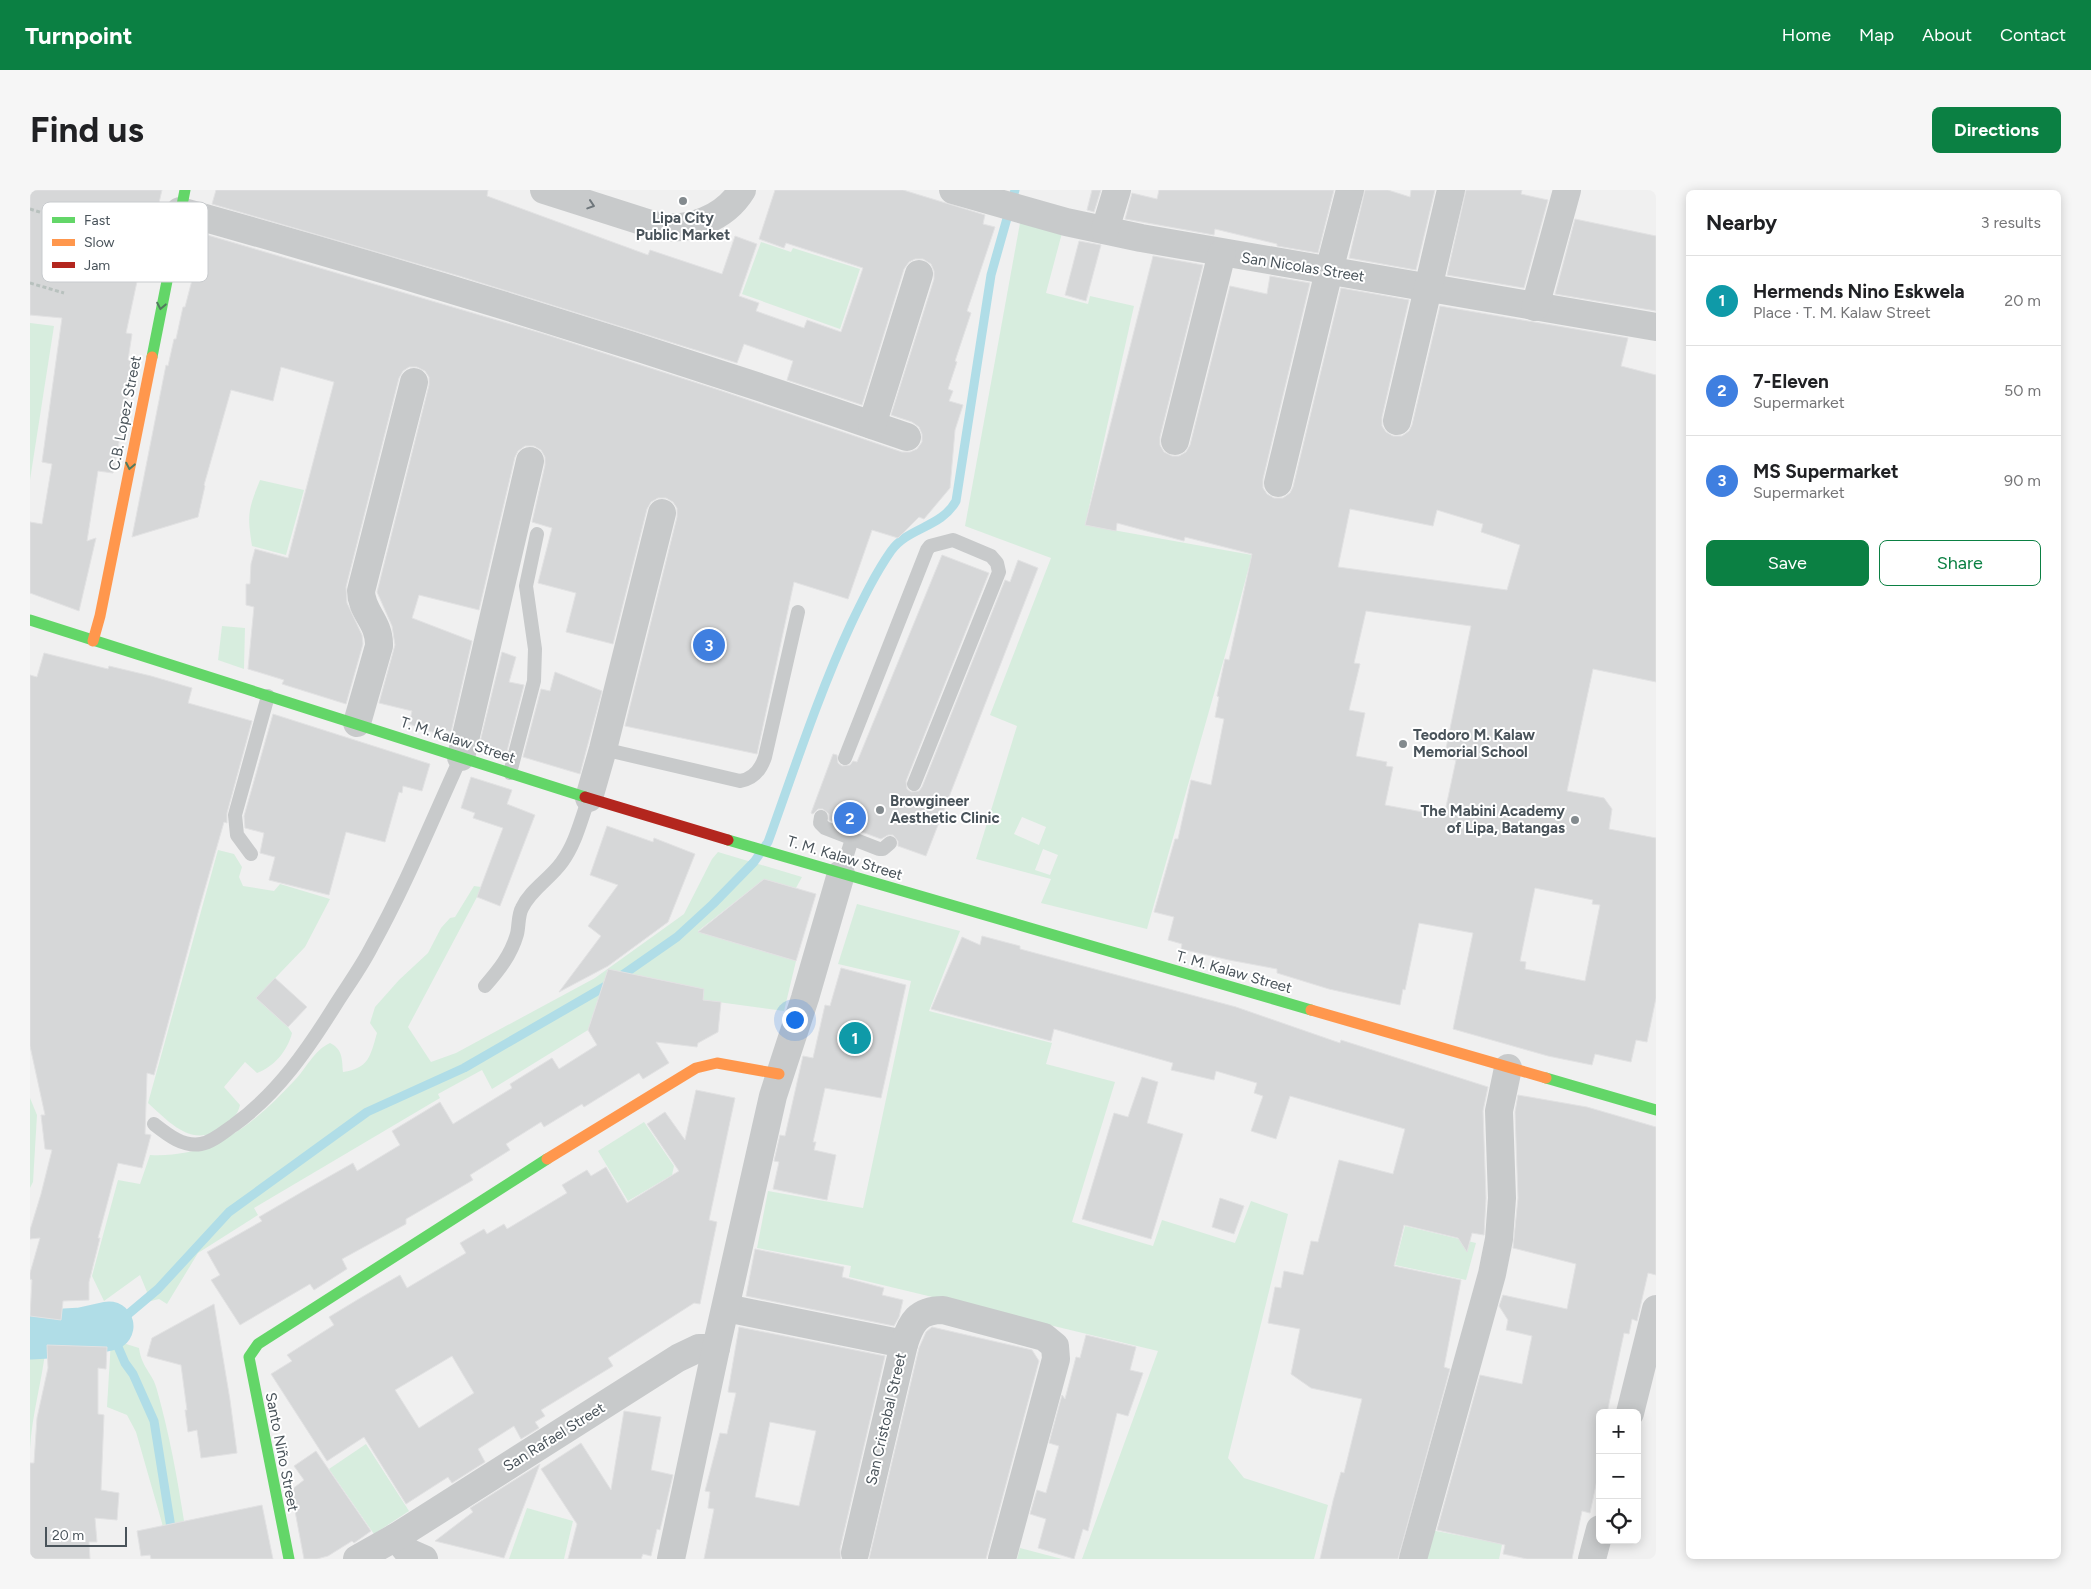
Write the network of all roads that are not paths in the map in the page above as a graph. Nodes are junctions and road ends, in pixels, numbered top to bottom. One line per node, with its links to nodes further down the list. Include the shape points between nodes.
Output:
1 (544, 190): 2 (street, one-way to 2, via 669,228 694,225 715,215 733,203)
2 (742, 190)
3 (953, 190): 9 (street, San Nicolas Street)
4 (1117, 190): 9 (street)
5 (1350, 190): 11 (street)
6 (1451, 190): 14 (street)
7 (1567, 190): 15 (street)
8 (208, 210): 19 (street, via 295,243 692,364)
9 (1105, 230): 10 (street, San Nicolas Street)
10 (1222, 253): 11 (street, San Nicolas Street); 21 (street)
11 (1329, 271): 14 (street, San Nicolas Street); 23 (street)
12 (919, 274): 19 (street)
13 (167, 282): 28 (street, C.B. Lopez Street, one-way to 28)
14 (1429, 288): 15 (street, San Nicolas Street); 18 (street)
15 (1535, 307): 16 (street, San Nicolas Street)
16 (1656, 327)
17 (414, 382): 30 (street, via 361,591 361,599 380,636)
18 (1397, 421)
19 (872, 424): 20 (street)
20 (907, 437)
21 (1176, 441)
22 (530, 461): 32 (street)
23 (1278, 483)
24 (662, 513): 31 (street)
25 (537, 534): 34 (lane, via 526,586 535,672)
26 (798, 612): 31 (lane, via 765,757 752,777 740,781)
27 (30, 620): 28 (street, T. M. Kalaw Street)
28 (93, 641): 29 (street, T. M. Kalaw Street)
29 (268, 696): 30 (street, T. M. Kalaw Street); 40 (lane, via 235,815 237,835)
30 (357, 723): 32 (street, T. M. Kalaw Street)
31 (603, 748): 36 (street)
32 (461, 757): 34 (street, T. M. Kalaw Street); 46 (lane, via 372,947 290,1072 244,1117 203,1144 188,1144 171,1137)
33 (845, 758): 35 (lane, via 927,550 930,546 953,540 991,556 999,572)
34 (510, 772): 36 (street, T. M. Kalaw Street)
35 (914, 784)
36 (589, 798): 41 (street, T. M. Kalaw Street); 42 (lane, via 572,845 562,863 531,893 520,910 518,931 511,951)
37 (821, 817): 38 (lane, via 822,827)
38 (852, 838): 39 (lane, via 879,849); 41 (lane)
39 (890, 843)
40 (251, 854)
41 (841, 874): 43 (street, T. M. Kalaw Street); 44 (street)
42 (485, 986)
43 (1508, 1068): 45 (street, T. M. Kalaw Street); 60 (street, via 1499,1111 1502,1198 1496,1257)
44 (779, 1074): 47 (street); 55 (street, Santo Niño Street, via 718,1063 696,1068 490,1194 406,1251 266,1338 253,1350 249,1363)
45 (1656, 1110)
46 (154, 1124)
47 (726, 1308): 49 (street, San Cristobal Street); 50 (street)
48 (1656, 1309): 51 (street)
49 (904, 1344): 54 (street, San Cristobal Street); 59 (street, via 915,1320 933,1310 943,1310 1044,1337 1054,1346 1056,1359)
50 (716, 1348): 52 (street, San Rafael Street, via 699,1348 678,1358); 58 (street)
51 (1631, 1409)
52 (396, 1537): 56 (street, San Rafael Street); 57 (street, via 408,1552)
53 (1596, 1544): 61 (street)
54 (855, 1553)
55 (289, 1559)
56 (357, 1559)
57 (424, 1559)
58 (671, 1559)
59 (1002, 1559)
60 (1413, 1559)
61 (1592, 1559)

